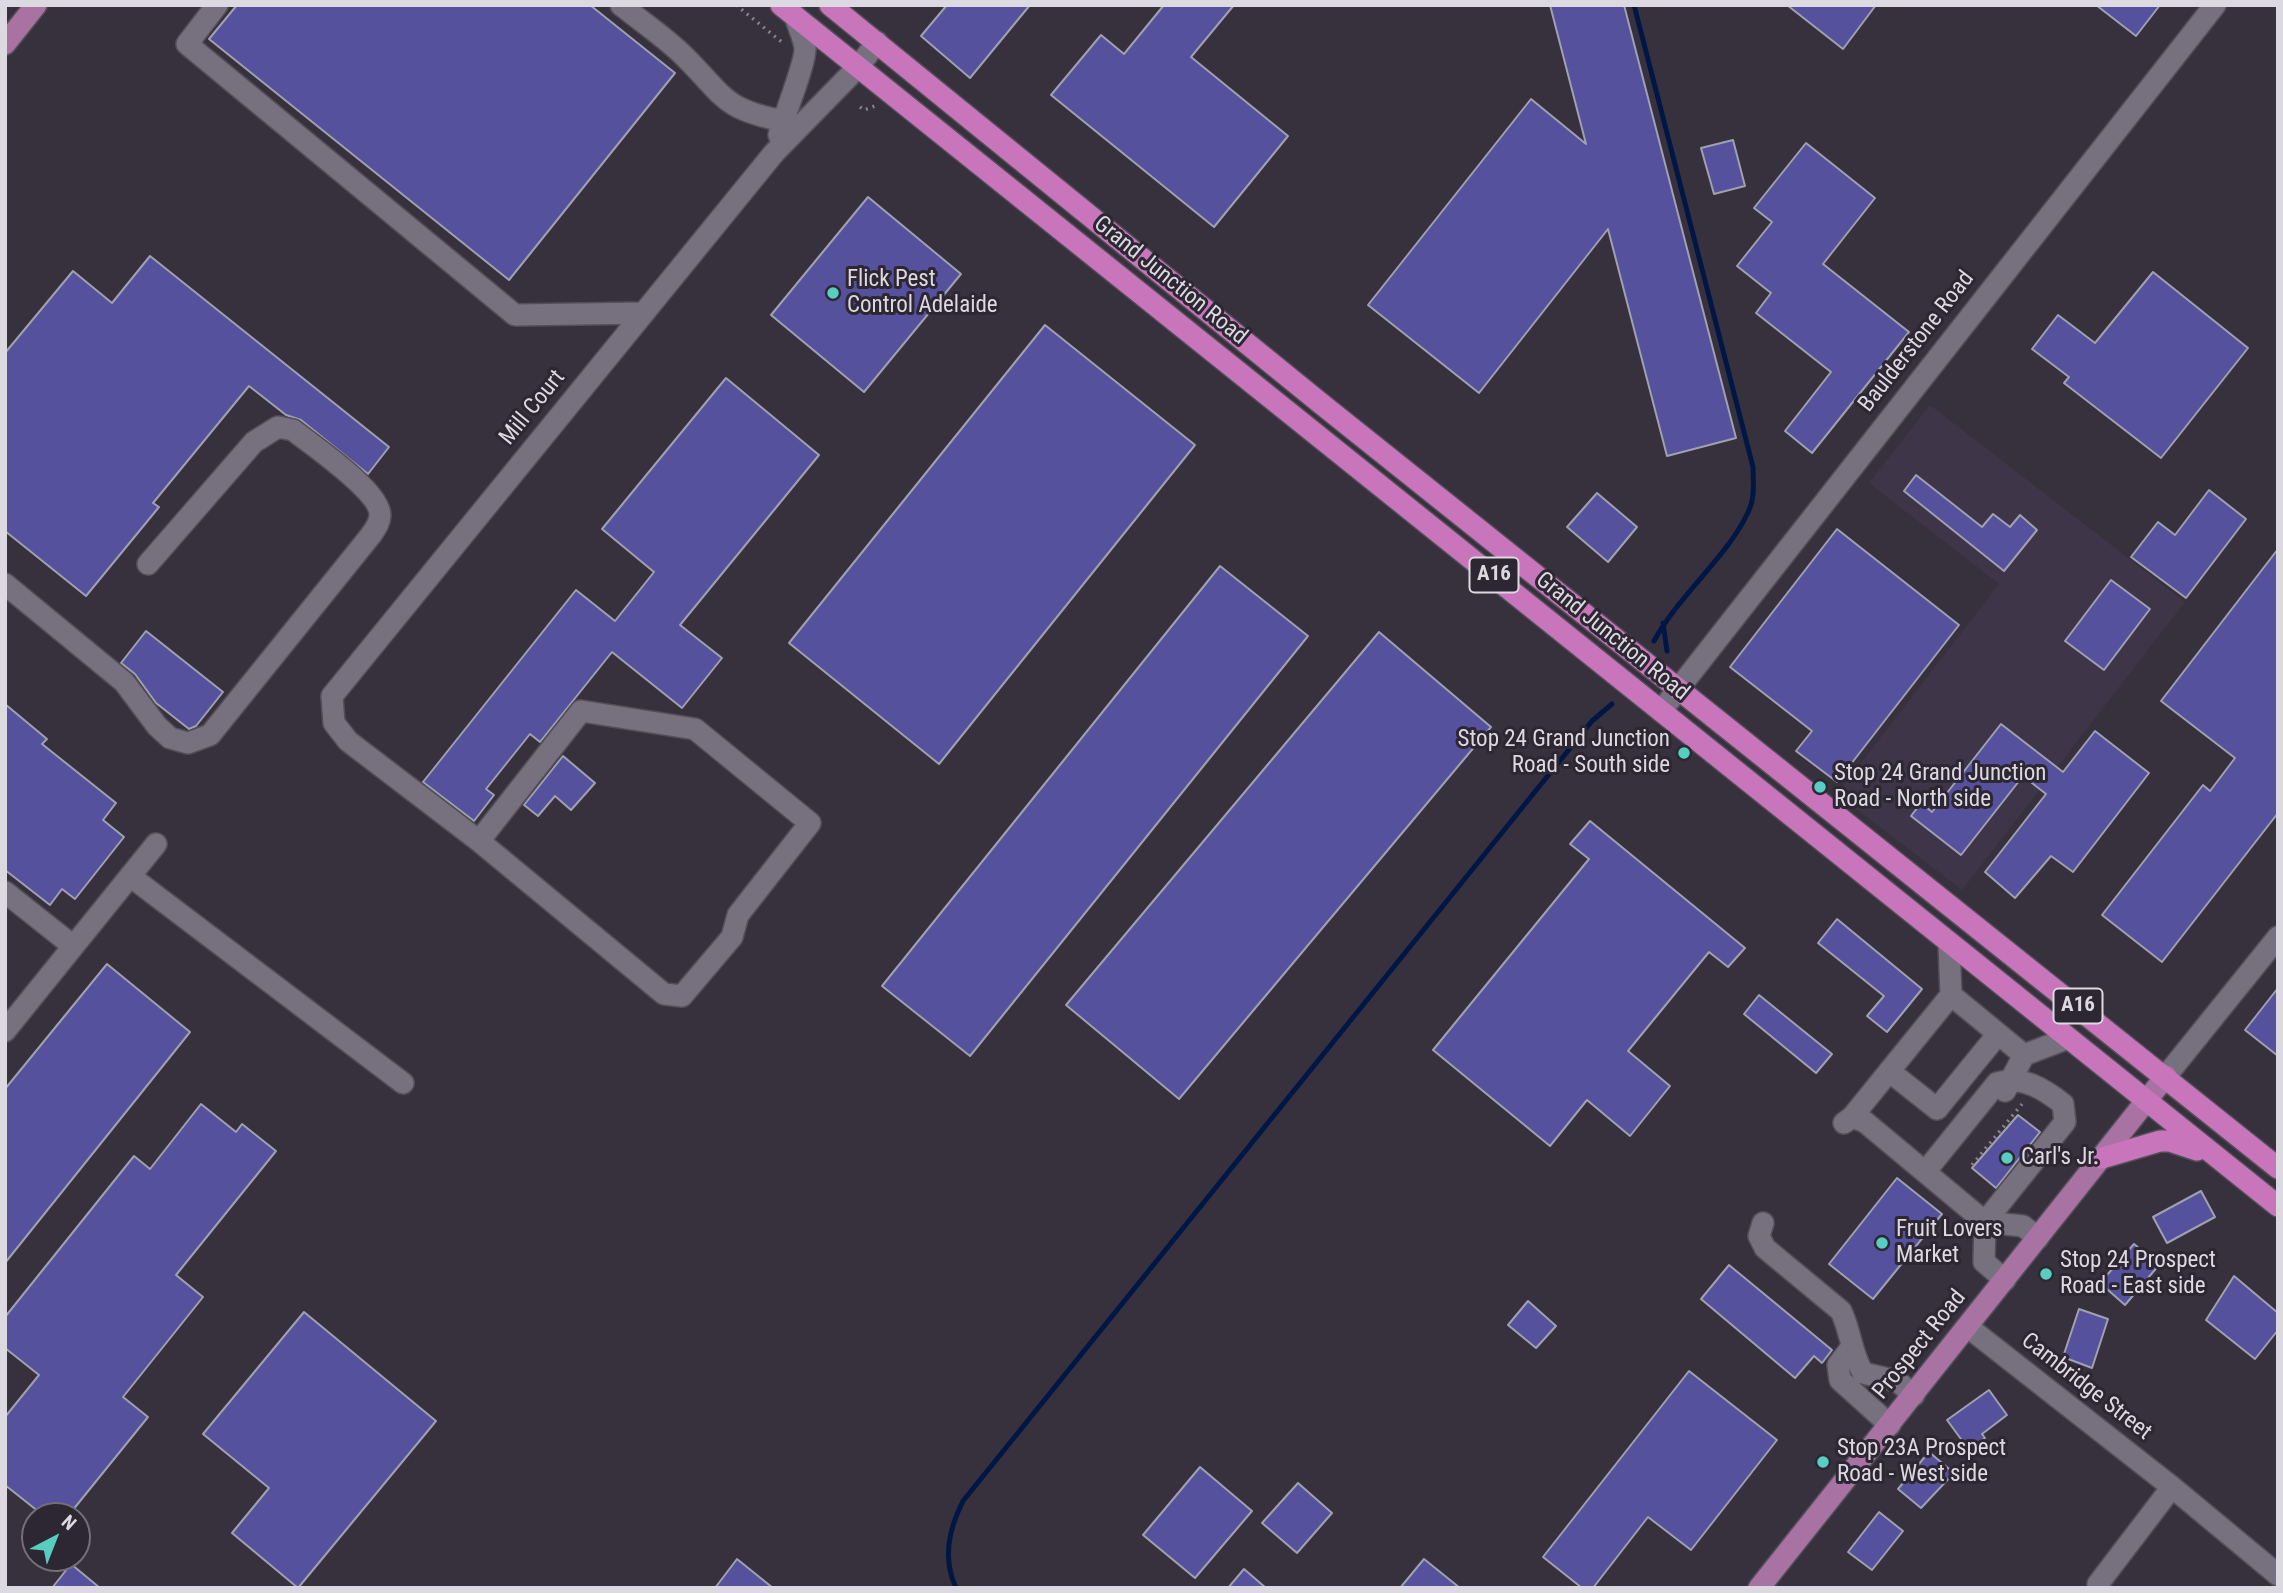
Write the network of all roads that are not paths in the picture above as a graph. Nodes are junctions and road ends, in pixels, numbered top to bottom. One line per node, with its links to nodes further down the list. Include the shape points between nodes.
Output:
1 (36, 5): 8 (main road)
2 (216, 5): 12 (street, via 187,44 515,315)
3 (621, 5): 10 (street, via 685,56 717,94 748,114)
4 (830, 5): 7 (highway, Grand Junction Road / A16)
5 (2214, 5): 17 (street, Baulderstone Road)
6 (788, 10): 9 (highway, Grand Junction Road / A16); 10 (street, Mill Court, via 805,47)
7 (877, 42): 9 (street, Mill Court); 13 (highway, Grand Junction Road / A16)
8 (5, 44)
9 (859, 66): 11 (street, Mill Court); 14 (highway, Grand Junction Road / A16)
10 (783, 121): 11 (street, Mill Court)
11 (774, 153): 12 (street, Mill Court)
12 (644, 313): 19 (street, Mill Court, via 332,696 334,723 348,741)
13 (1324, 406): 14 (highway); 17 (highway, Grand Junction Road / A16)
14 (1308, 425): 18 (highway, Grand Junction Road / A16)
15 (148, 564): 16 (street, via 246,449 278,427 293,430 367,491 379,508 371,535 210,735 197,742 178,741 164,733 124,682)
16 (5, 584)
17 (1679, 688): 18 (street, Baulderstone Road); 32 (highway, Grand Junction Road / A16)
18 (1661, 711): 24 (highway, Grand Junction Road / A16)
19 (479, 841): 19 (street, via 582,711 695,729 810,823 738,915 732,937 682,996 664,994)
20 (156, 844): 21 (street)
21 (130, 876): 25 (street); 34 (street)
22 (5, 892): 25 (street)
23 (2278, 937): 32 (street, Prospect Road)
24 (1949, 943): 26 (street); 29 (highway, Grand Junction Road / A16)
25 (73, 946): 27 (street)
26 (1951, 995): 28 (street); 31 (street)
27 (5, 1031)
28 (1998, 1034): 30 (street); 33 (street)
29 (2066, 1039): 30 (street); 36 (highway, Grand Junction Road / A16)
30 (2034, 1051): 35 (street)
31 (1889, 1071): 33 (street, via 1937,1109); 41 (street, via 1848,1120 1865,1122)
32 (2165, 1076): 36 (main road, Prospect Road); 40 (highway, Grand Junction Road / A16)
33 (1963, 1077): 37 (street)
34 (403, 1083)
35 (2019, 1088): 37 (street, via 1997,1083); 43 (street, via 2064,1124)
36 (2145, 1102): 38 (highway, Grand Junction Road / A16); 39 (main road, Prospect Road)
37 (1987, 1104): 41 (street)
38 (2215, 1157): 39 (highway, via 2160,1141); 42 (highway, Grand Junction Road / A16)
39 (2102, 1158): 45 (main road, Prospect Road)
40 (2278, 1168)
41 (1928, 1176): 43 (street)
42 (2278, 1206)
43 (1984, 1222): 45 (street, via 2022,1226); 46 (street, via 1984,1262)
44 (1763, 1223): 48 (street, via 1759,1236 1765,1248 1841,1311 1849,1326)
45 (2038, 1238): 46 (main road, Prospect Road)
46 (2005, 1280): 47 (main road, Prospect Road)
47 (1968, 1327): 49 (main road, Prospect Road); 51 (street, Cambridge Street)
48 (1851, 1348): 49 (street, via 1863,1373 1897,1381); 50 (street, via 1838,1365 1840,1380)
49 (1914, 1395): 50 (main road, Prospect Road)
50 (1890, 1425): 54 (main road, Prospect Road)
51 (2172, 1487): 52 (street, Cambridge Street); 53 (street)
52 (2278, 1575)
53 (2098, 1584)
54 (1759, 1588)

